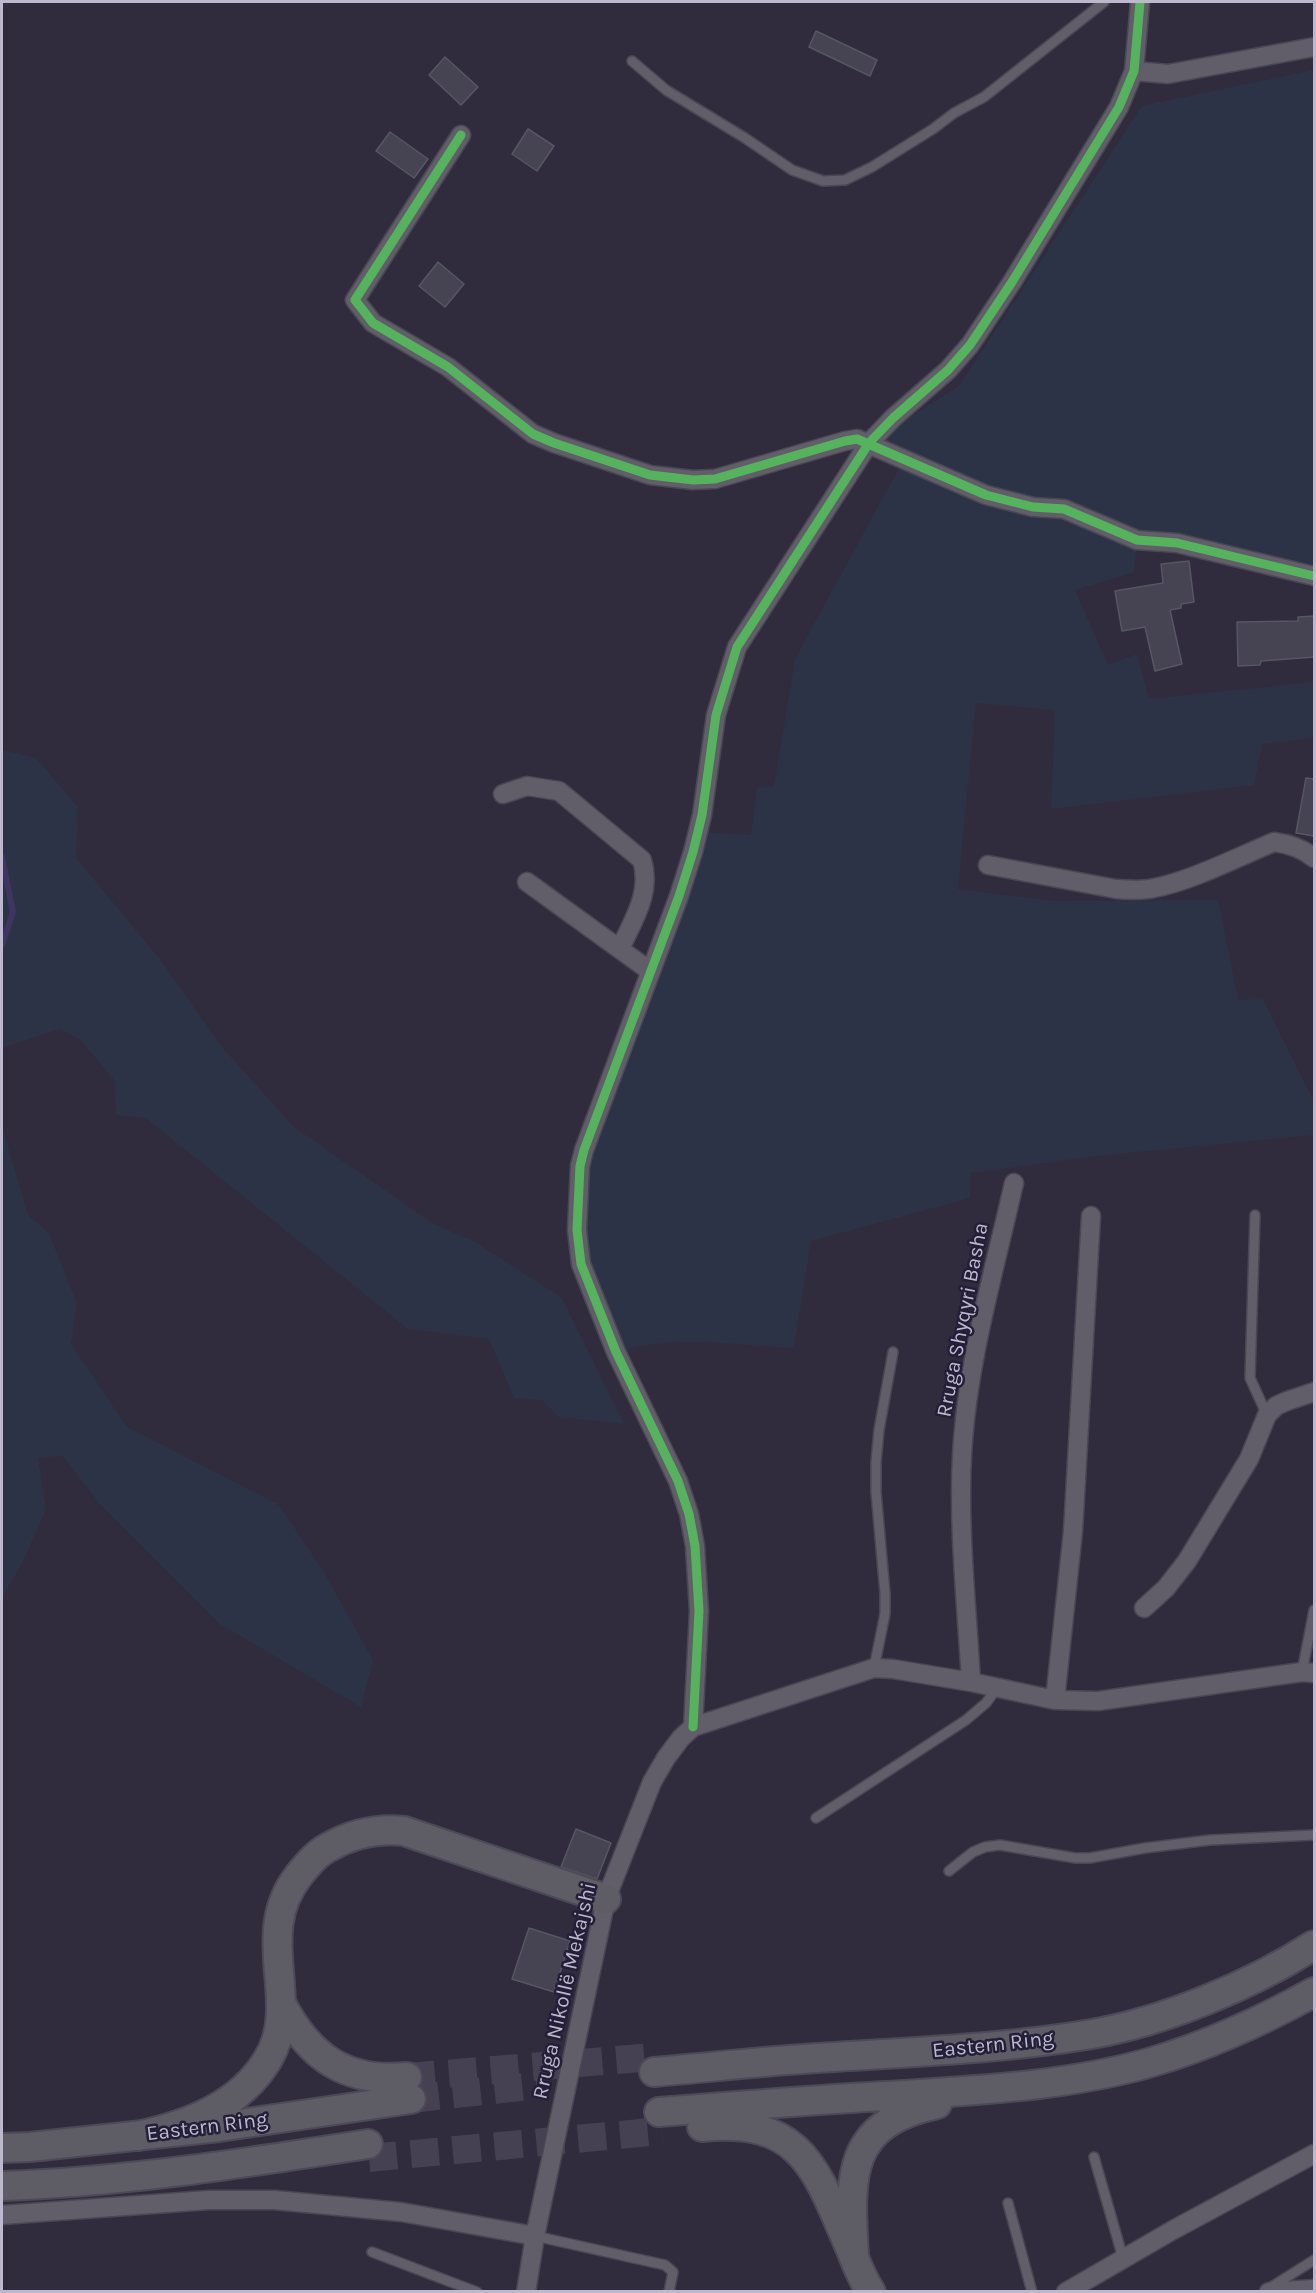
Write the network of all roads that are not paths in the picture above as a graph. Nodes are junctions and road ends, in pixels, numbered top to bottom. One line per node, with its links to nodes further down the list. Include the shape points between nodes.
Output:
1 (1104, 2): 4 (lane, via 984,97 845,180 823,181 792,171 666,90)
2 (1140, 2): 5 (street)
3 (1314, 47): 5 (street, via 1168,75)
4 (632, 61)
5 (1134, 71): 7 (street, via 1119,107 988,319 948,370)
6 (461, 135): 7 (street, via 356,300 373,322 448,367 533,434 650,475 715,479 845,441)
7 (869, 443): 8 (street, via 986,495 1033,507 1064,509 1137,540 1177,543); 14 (street, via 737,647 716,715 699,832)
8 (1314, 576)
9 (503, 794): 13 (street, via 527,786 559,791 642,860 646,874 644,897)
10 (1314, 858): 11 (street, via 1290,844 1274,843 1170,884 1135,890)
11 (988, 865)
12 (527, 882): 13 (street)
13 (620, 949): 14 (street)
14 (650, 971): 28 (street, via 584,1150 580,1166 578,1247 587,1283 678,1481 689,1514 698,1583)
15 (1014, 1183): 25 (street, Rruga Shyqyri Basha, via 969,1386 962,1456)
16 (1255, 1215): 20 (lane, via 1250,1378)
17 (1091, 1216): 27 (street, via 1073,1531)
18 (893, 1352): 23 (lane, via 876,1462 885,1614)
19 (1314, 1392): 20 (street, via 1276,1406)
20 (1267, 1415): 21 (street, via 1249,1459 1187,1560 1166,1588)
21 (1144, 1608)
22 (1314, 1610): 24 (lane)
23 (874, 1668): 25 (street, Rruga Nikollë Mekajshi); 28 (street, Rruga Nikollë Mekajshi)
24 (1308, 1673): 27 (street, Rruga Nikollë Mekajshi, via 1098,1701)
25 (970, 1682): 26 (street, Rruga Nikollë Mekajshi)
26 (997, 1688): 27 (street, Rruga Nikollë Mekajshi); 29 (lane, via 966,1720)
27 (1055, 1700)
28 (693, 1727): 32 (street, Rruga Nikollë Mekajshi, via 666,1758 652,1782)
29 (816, 1818)
30 (1314, 1834): 31 (lane, via 1210,1840 1090,1858 1000,1845 973,1852)
31 (949, 1870)
32 (606, 1899): 36 (highway, via 404,1831 378,1830 343,1839 309,1862 284,1904 276,1954); 46 (street, Rruga Nikollë Mekajshi)
33 (1314, 1945): 37 (highway, Eastern Ring, via 1254,1978 1194,2004 1093,2034 942,2051 718,2067)
34 (1314, 1992): 48 (highway, Eastern Ring, via 1211,2043 1098,2074 984,2090 661,2121 748,2126 784,2140 803,2157 820,2181)
35 (1314, 2001): 48 (highway, via 1247,2036 1159,2066 1093,2081 935,2105 899,2115 873,2136 856,2166 851,2198)
36 (282, 2005): 38 (highway, via 279,2031 268,2059 245,2088 194,2120); 38 (highway, Eastern Ring, via 303,2039 319,2055 364,2076 388,2079 409,2088 219,2127)
37 (654, 2065)
38 (138, 2136): 39 (highway, Eastern Ring)
39 (2, 2148)
40 (368, 2151): 43 (highway, Eastern Ring)
41 (1314, 2154): 49 (street)
42 (1094, 2157): 49 (lane)
43 (2, 2187)
44 (1008, 2203): 56 (lane)
45 (2, 2215): 46 (street, via 209,2200 274,2200 401,2212)
46 (535, 2236): 53 (street, Rruga Nikollë Mekajshi); 54 (lane, via 664,2265 673,2272)
47 (372, 2252): 52 (lane)
48 (854, 2256): 55 (highway)
49 (1123, 2258): 57 (street)
50 (1314, 2260): 58 (lane)
51 (1314, 2289): 58 (street)
52 (477, 2292)
53 (526, 2292)
54 (669, 2292)
55 (871, 2292)
56 (1032, 2292)
57 (1066, 2292)
58 (1267, 2292)

